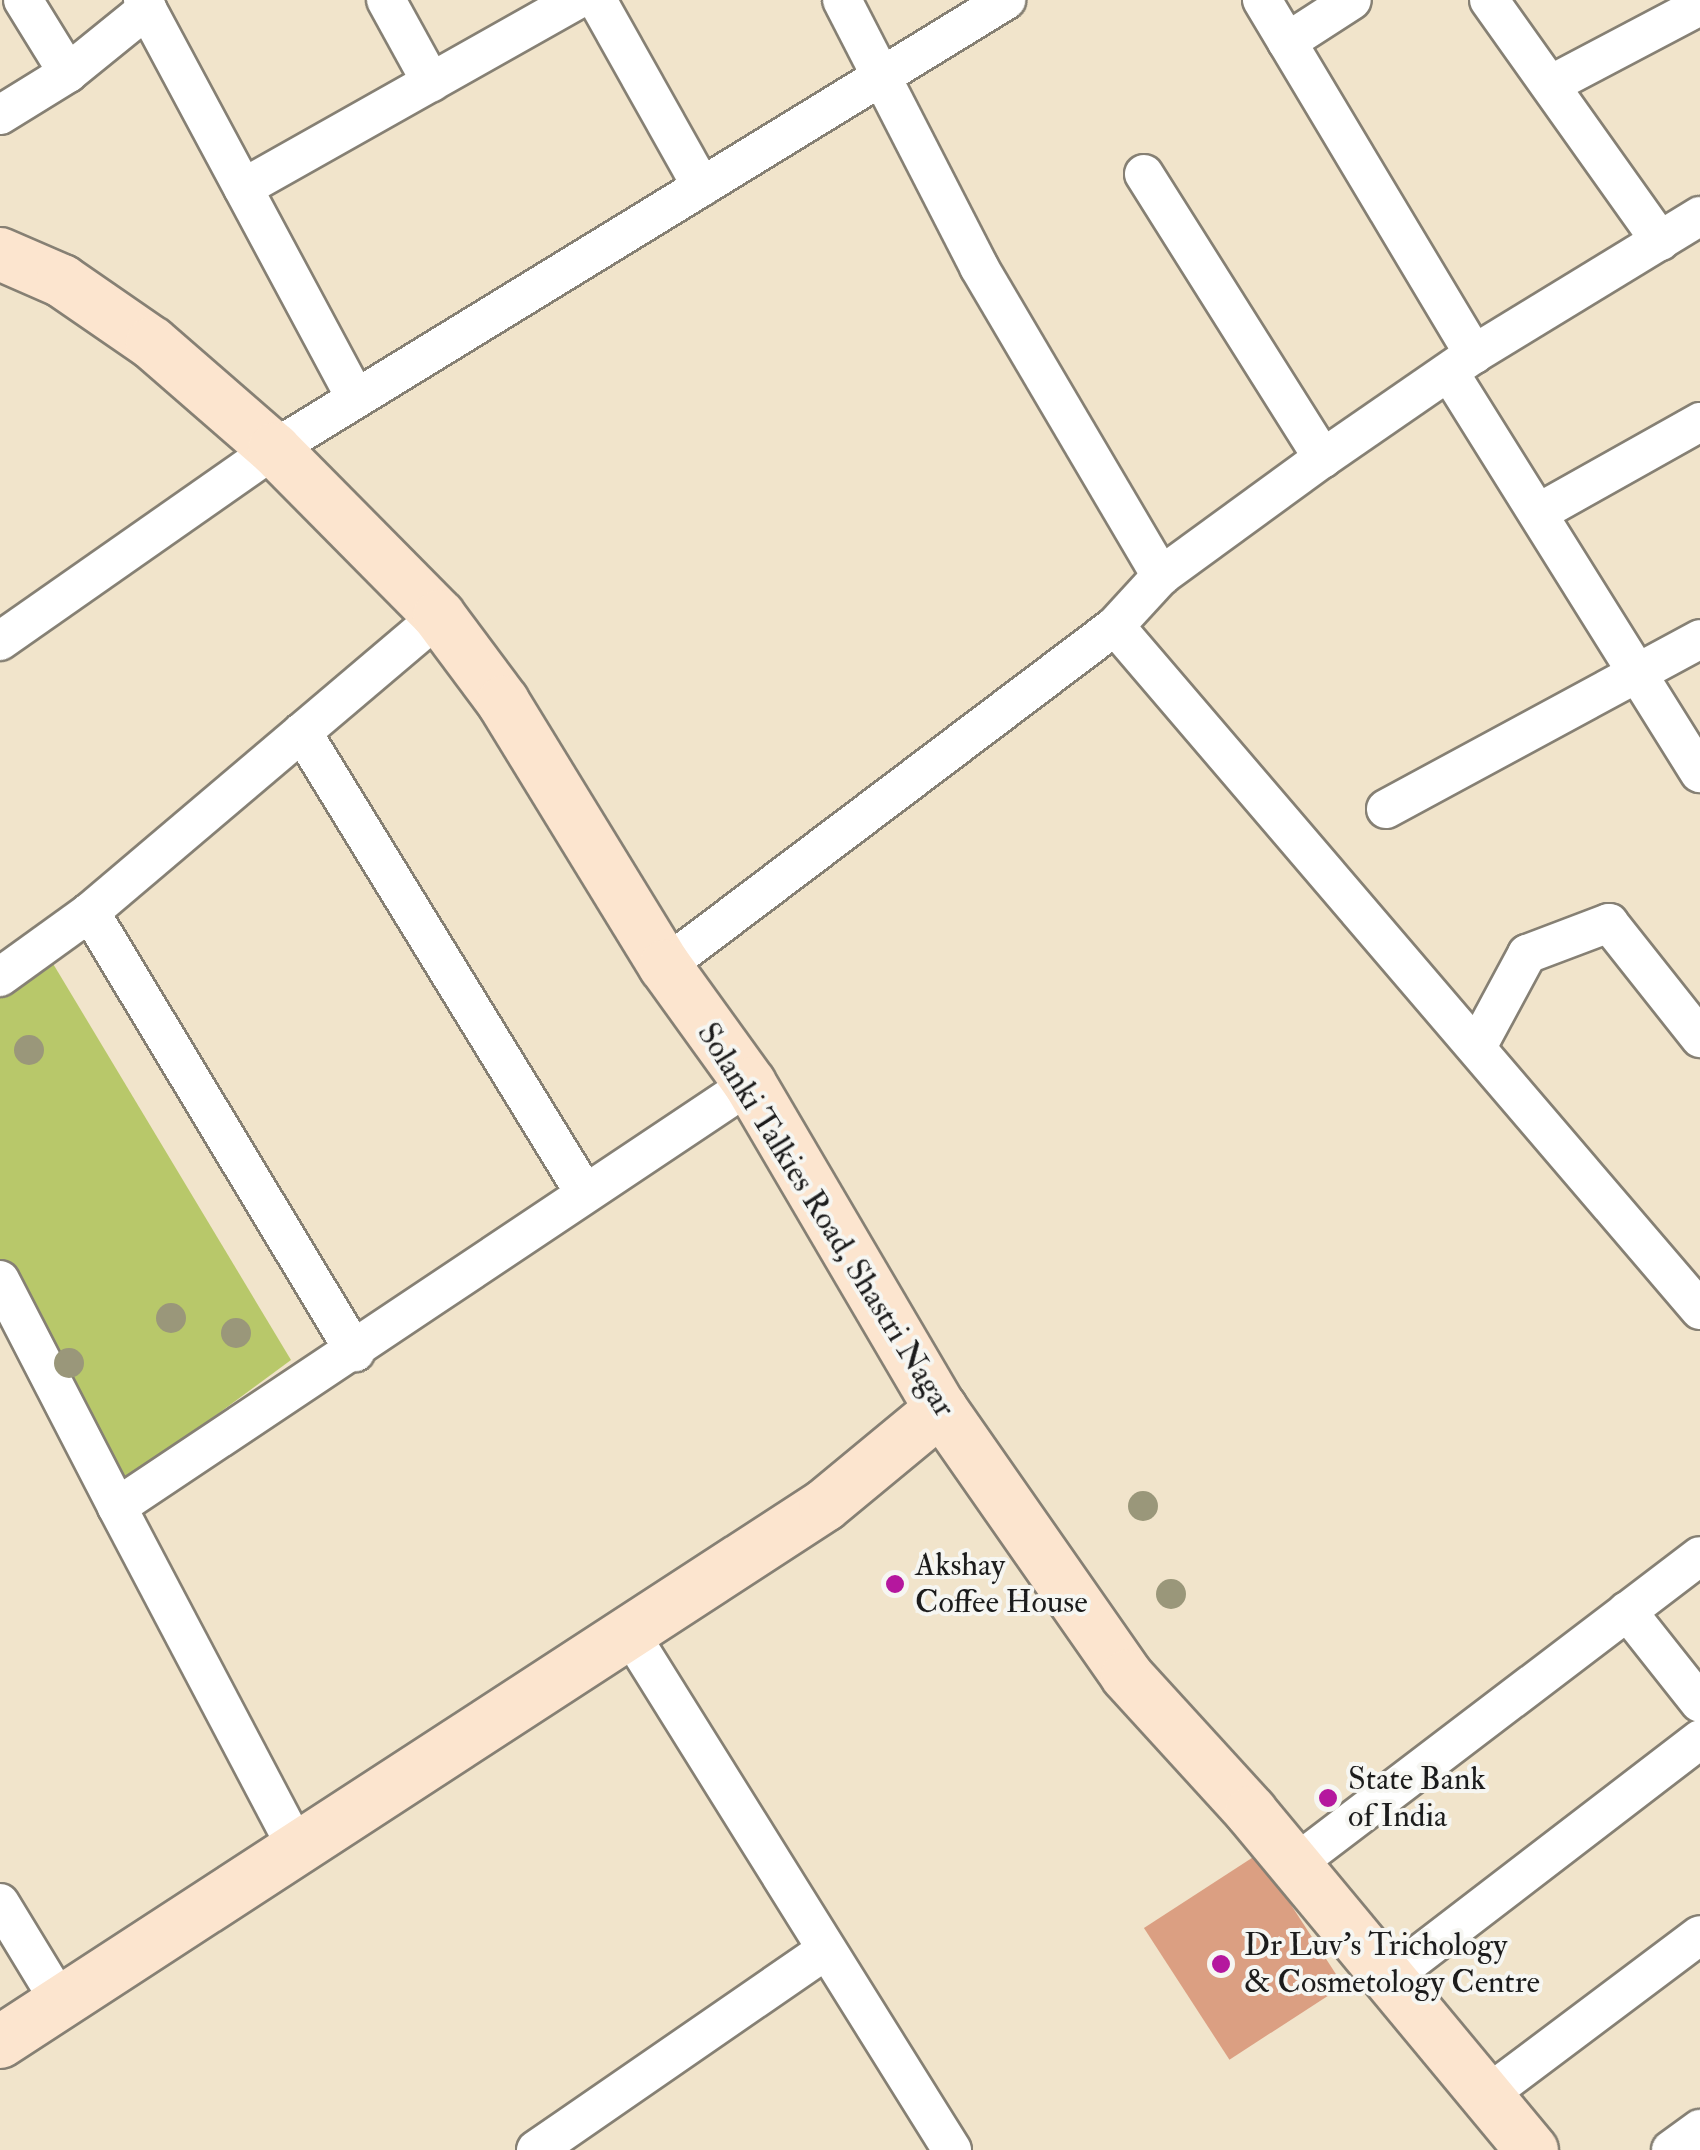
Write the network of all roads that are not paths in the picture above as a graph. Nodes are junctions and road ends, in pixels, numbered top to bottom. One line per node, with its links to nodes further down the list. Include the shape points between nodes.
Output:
1 (23, 0): 13 (street)
2 (386, 0): 15 (street)
3 (577, 0): 15 (street)
4 (597, 0): 19 (street)
5 (842, 0): 14 (street)
6 (1006, 0): 14 (street)
7 (1262, 0): 12 (street)
8 (1352, 0): 12 (street)
9 (1489, 0): 16 (street)
10 (145, 4): 13 (street); 20 (street)
11 (1700, 6): 16 (street)
12 (1288, 42): 24 (street)
13 (68, 74): 17 (street)
14 (883, 76): 19 (street); 30 (street, via 980,267)
15 (432, 82): 20 (street)
16 (1550, 86): 22 (street)
17 (0, 115)
18 (1144, 174): 28 (street)
19 (702, 187): 25 (street)
20 (243, 188): 25 (street)
21 (1700, 216): 22 (street)
22 (1660, 241): 24 (street)
23 (0, 254): 27 (street, Solanki Talkies Road, Shastri Nagar, via 62,281 152,342)
24 (1461, 363): 28 (street); 29 (street)
25 (356, 399): 27 (street)
26 (1700, 422): 29 (street)
27 (274, 449): 31 (street, Solanki Talkies Road, Shastri Nagar); 34 (street)
28 (1323, 458): 30 (street)
29 (1538, 513): 35 (street)
30 (1161, 576): 32 (street)
31 (438, 616): 36 (street); 40 (street, Solanki Talkies Road, Shastri Nagar, via 503,702)
32 (1115, 626): 40 (street); 43 (street)
33 (1700, 639): 35 (street)
34 (0, 640)
35 (1632, 673): 37 (street); 38 (street)
36 (302, 732): 39 (street); 45 (street)
37 (1700, 773)
38 (1386, 808)
39 (90, 912): 41 (street); 48 (street)
40 (665, 966): 44 (street, Solanki Talkies Road, Shastri Nagar)
41 (0, 977)
42 (1700, 1038): 43 (street, via 1609,923 1527,954)
43 (1478, 1047): 47 (street)
44 (750, 1084): 45 (street); 49 (street, Solanki Talkies Road, Shastri Nagar)
45 (584, 1192): 48 (street)
46 (0, 1280): 50 (street)
47 (1700, 1310)
48 (355, 1352): 50 (street)
49 (941, 1409): 53 (street, via 825,1505); 57 (street, Solanki Talkies Road, Shastri Nagar, via 1127,1676)
50 (117, 1507): 56 (street)
51 (1700, 1556): 52 (street)
52 (1626, 1611): 54 (street); 57 (street)
53 (627, 1629): 56 (street); 60 (street)
54 (1700, 1703)
55 (1700, 1739): 61 (street)
56 (295, 1845): 62 (street)
57 (1294, 1865): 61 (street, Solanki Talkies Road, Shastri Nagar)
58 (0, 1903): 62 (street)
59 (1700, 1935): 64 (street)
60 (824, 1952): 67 (street); 68 (street)
61 (1389, 1978): 64 (street, Solanki Talkies Road, Shastri Nagar)
62 (59, 2000): 63 (street)
63 (0, 2042)
64 (1486, 2095): 66 (street, Solanki Talkies Road, Shastri Nagar)
65 (1700, 2129): 69 (street)
66 (1530, 2149)
67 (536, 2150)
68 (952, 2150)
69 (1671, 2150)

